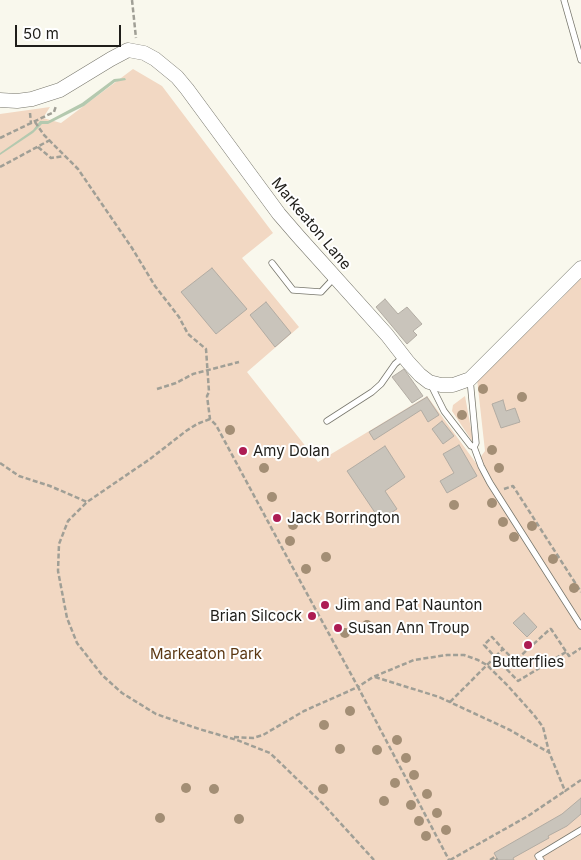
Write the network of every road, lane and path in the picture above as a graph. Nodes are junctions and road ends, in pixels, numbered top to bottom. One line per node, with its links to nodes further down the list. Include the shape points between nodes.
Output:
1 (132, 0): 3 (path)
2 (564, 0): 4 (lane)
3 (136, 51): 5 (street, via 121,53 66,87 48,94 17,101); 13 (street, Markeaton Lane, via 155,58 176,77 279,214)
4 (581, 60)
5 (0, 100)
6 (0, 138): 7 (path, via 35,122)
7 (50, 140): 8 (path); 9 (path)
8 (38, 146): 9 (path, via 51,158); 10 (path)
9 (64, 156): 16 (path, via 78,169 188,334 206,349)
10 (0, 167)
11 (272, 263): 13 (lane, via 293,290 321,292)
12 (581, 268): 17 (street)
13 (334, 278): 14 (street, Markeaton Lane)
14 (403, 356): 18 (street, Markeaton Lane); 21 (lane, via 372,392)
15 (239, 362): 16 (path)
16 (206, 371): 19 (path); 20 (path)
17 (470, 379): 18 (street, via 452,385); 22 (lane)
18 (429, 382): 22 (lane, via 444,411)
19 (157, 389)
20 (210, 419): 25 (path, via 186,431); 34 (path, via 216,424)
21 (327, 421)
22 (474, 447): 24 (lane)
23 (0, 463): 25 (path, via 19,476)
24 (498, 494): 26 (path, via 513,486); 27 (lane)
25 (87, 502): 36 (path, via 68,521 60,544 58,571 67,618 77,643 102,675 135,702 156,714)
26 (581, 592)
27 (581, 626)
28 (581, 648): 30 (path, via 568,656)
29 (504, 649): 30 (path, via 514,661 550,629); 31 (path); 31 (path, via 492,637 484,645)
30 (566, 652): 31 (path, via 518,682)
31 (495, 657): 32 (path)
32 (487, 665): 33 (path, via 464,655 437,656 414,660); 35 (path); 37 (path, via 534,714 543,728)
33 (373, 677): 34 (path); 35 (path)
34 (358, 687): 36 (path, via 304,711 263,735); 42 (path)
35 (450, 702): 37 (path)
36 (230, 737): 41 (path, via 270,753)
37 (549, 752): 39 (path)
38 (581, 780): 39 (path)
39 (565, 790): 42 (path, via 528,816)
40 (581, 830): 45 (lane, via 538,856)
41 (374, 860)
42 (450, 860)
43 (490, 860): 44 (path, via 495,857)
44 (497, 860)
45 (540, 860)

